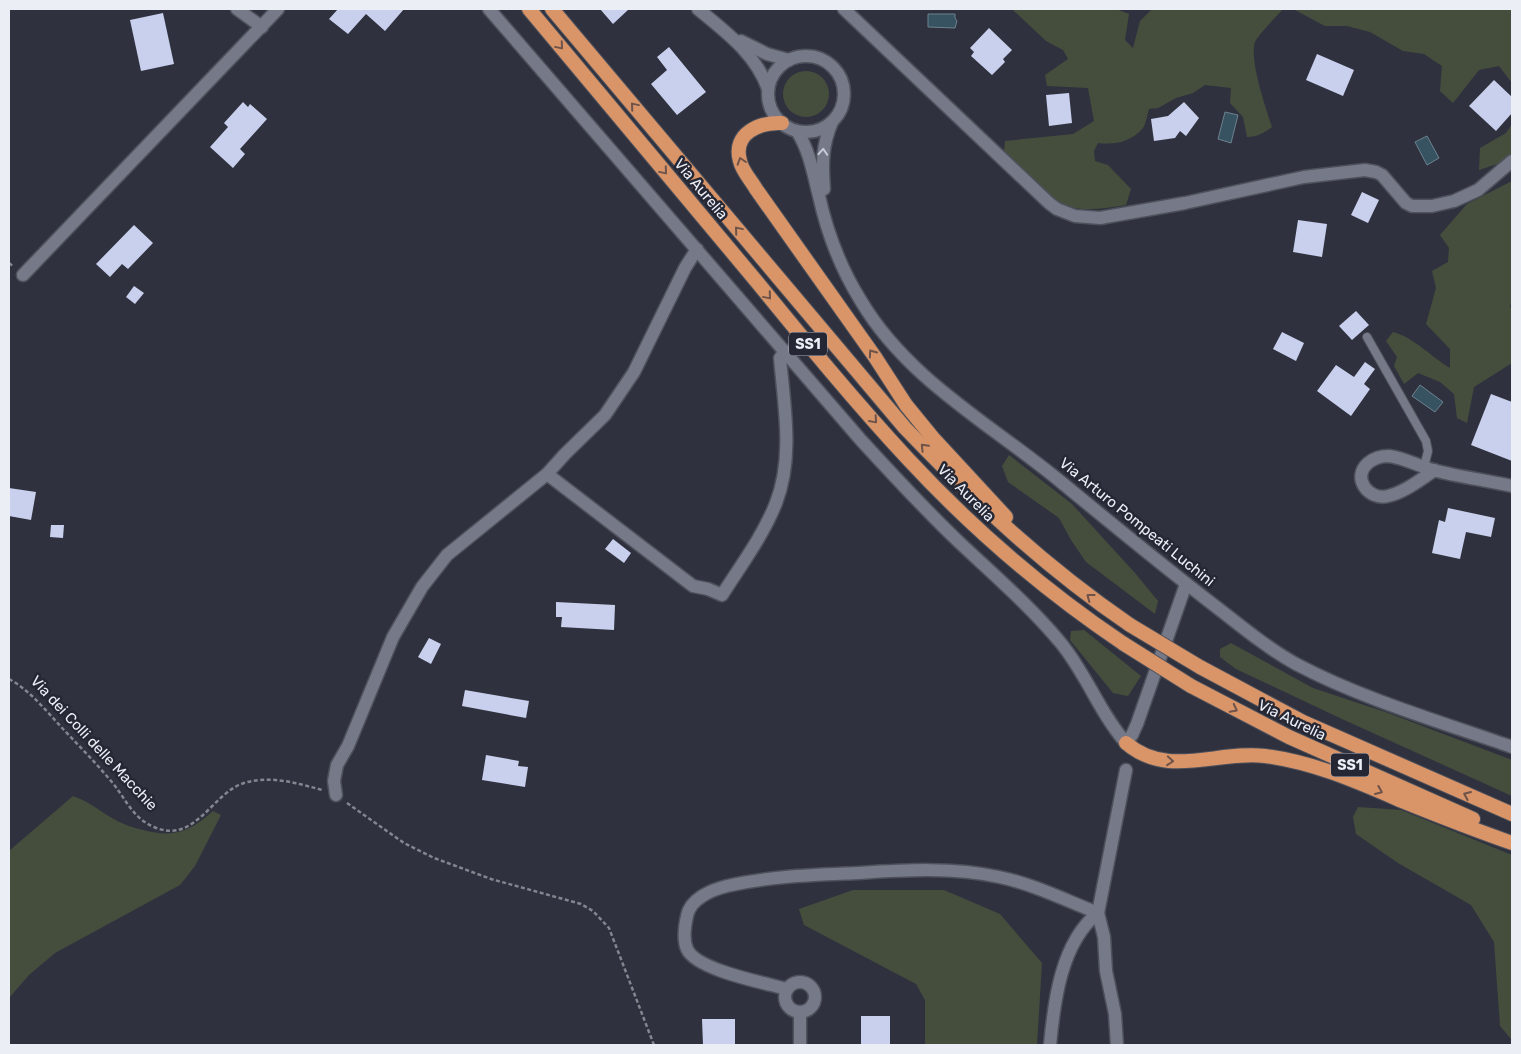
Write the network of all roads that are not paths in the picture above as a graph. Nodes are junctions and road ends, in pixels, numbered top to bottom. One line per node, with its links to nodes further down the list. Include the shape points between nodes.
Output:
1 (237, 9): 8 (street)
2 (278, 9): 8 (street)
3 (489, 9): 17 (street)
4 (529, 9): 31 (highway, Via Aurelia / SS1, one-way to 31, bridge, via 823,362 909,460 1009,556 1091,621 1191,686 1289,737)
5 (552, 9): 24 (highway, Via Aurelia / SS1, one-way to 5, via 964,489 906,428)
6 (698, 9): 9 (street)
7 (844, 9): 15 (street, via 1049,203 1075,216 1110,217 1304,178 1365,170 1382,175 1406,203 1432,206 1454,201 1478,190)
8 (262, 27): 18 (street)
9 (725, 30): 10 (street, via 756,49); 11 (street, via 751,57)
10 (789, 60): 11 (street, via 779,67); 12 (street, via 813,57 834,68 844,89 839,113)
11 (768, 89): 13 (street, via 771,108)
12 (832, 122): 14 (street, via 821,129); 16 (street, Via Arturo Pompeati Luchini, one-way to 12, via 822,150)
13 (782, 123): 14 (street); 24 (highway, one-way to 13, via 1003,513 906,405 741,165 739,149 747,134 762,124)
14 (797, 131): 16 (street, Via Arturo Pompeati Luchini, via 810,155)
15 (1512, 161)
16 (826, 218): 25 (street, Via Arturo Pompeati Luchini, via 844,269 861,302 905,358 937,387 1034,460)
17 (697, 248): 20 (street); 22 (street, via 624,389 597,425)
18 (22, 275)
19 (1366, 337): 21 (lane, via 1426,441)
20 (785, 351): 22 (street, via 780,358 787,437 784,473 777,502 761,535 722,595 693,586); 26 (street, via 904,487 1060,642 1111,725)
21 (1430, 469): 21 (street, via 1387,456 1364,468 1363,484 1373,495 1389,496 1408,487); 23 (street)
22 (547, 474): 29 (street, via 447,555 422,587 390,644 337,765)
23 (1512, 486)
24 (1034, 554): 30 (highway, Via Aurelia / SS1, one-way to 24, bridge, via 1302,722 1200,667 1130,625)
25 (1186, 584): 26 (street, via 1137,724); 27 (street, Via Arturo Pompeati Luchini, via 1279,654 1319,676)
26 (1126, 743): 32 (highway, one-way to 32, via 1140,754 1165,761 1256,755 1311,766)
27 (1512, 747)
28 (1126, 770): 33 (street)
29 (336, 795)
30 (1512, 814)
31 (1512, 836)
32 (1512, 843)
33 (1098, 913): 34 (street, via 1033,886 1000,877 930,870 755,881 724,886 691,904 684,927 687,949 699,962); 37 (street, via 1071,948 1056,998); 38 (street, via 1104,937)
34 (787, 989): 35 (street, via 787,1004); 35 (street, via 801,982 813,988 812,1006)
35 (800, 1012): 36 (street)
36 (800, 1045)
37 (1050, 1045)
38 (1117, 1045)

